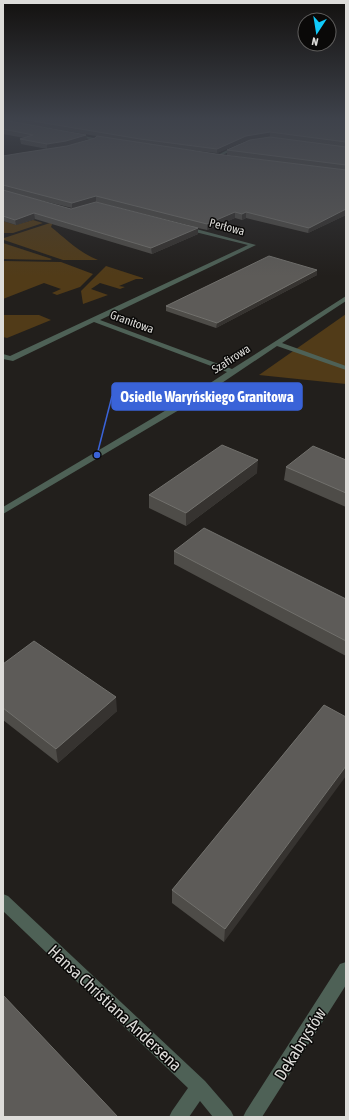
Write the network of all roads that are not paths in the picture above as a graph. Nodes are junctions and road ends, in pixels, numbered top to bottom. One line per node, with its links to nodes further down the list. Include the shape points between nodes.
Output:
1 (178, 226): 3 (street, Perłowa, via 253,245)
2 (346, 298): 4 (street, Szafirowa)
3 (94, 320): 5 (street, Granitowa, via 10,358); 7 (street, Granitowa)
4 (277, 344): 6 (street); 7 (street, Szafirowa)
5 (3, 356)
6 (346, 368)
7 (233, 372): 8 (street, Szafirowa)
8 (3, 511)
9 (3, 901): 11 (street, Hansa Christiana Andersena)
10 (346, 970): 14 (street, Dekabrystów)
11 (199, 1087): 12 (street); 13 (street, Hansa Christiana Andersena)
12 (178, 1117)
13 (225, 1117)
14 (252, 1117)

